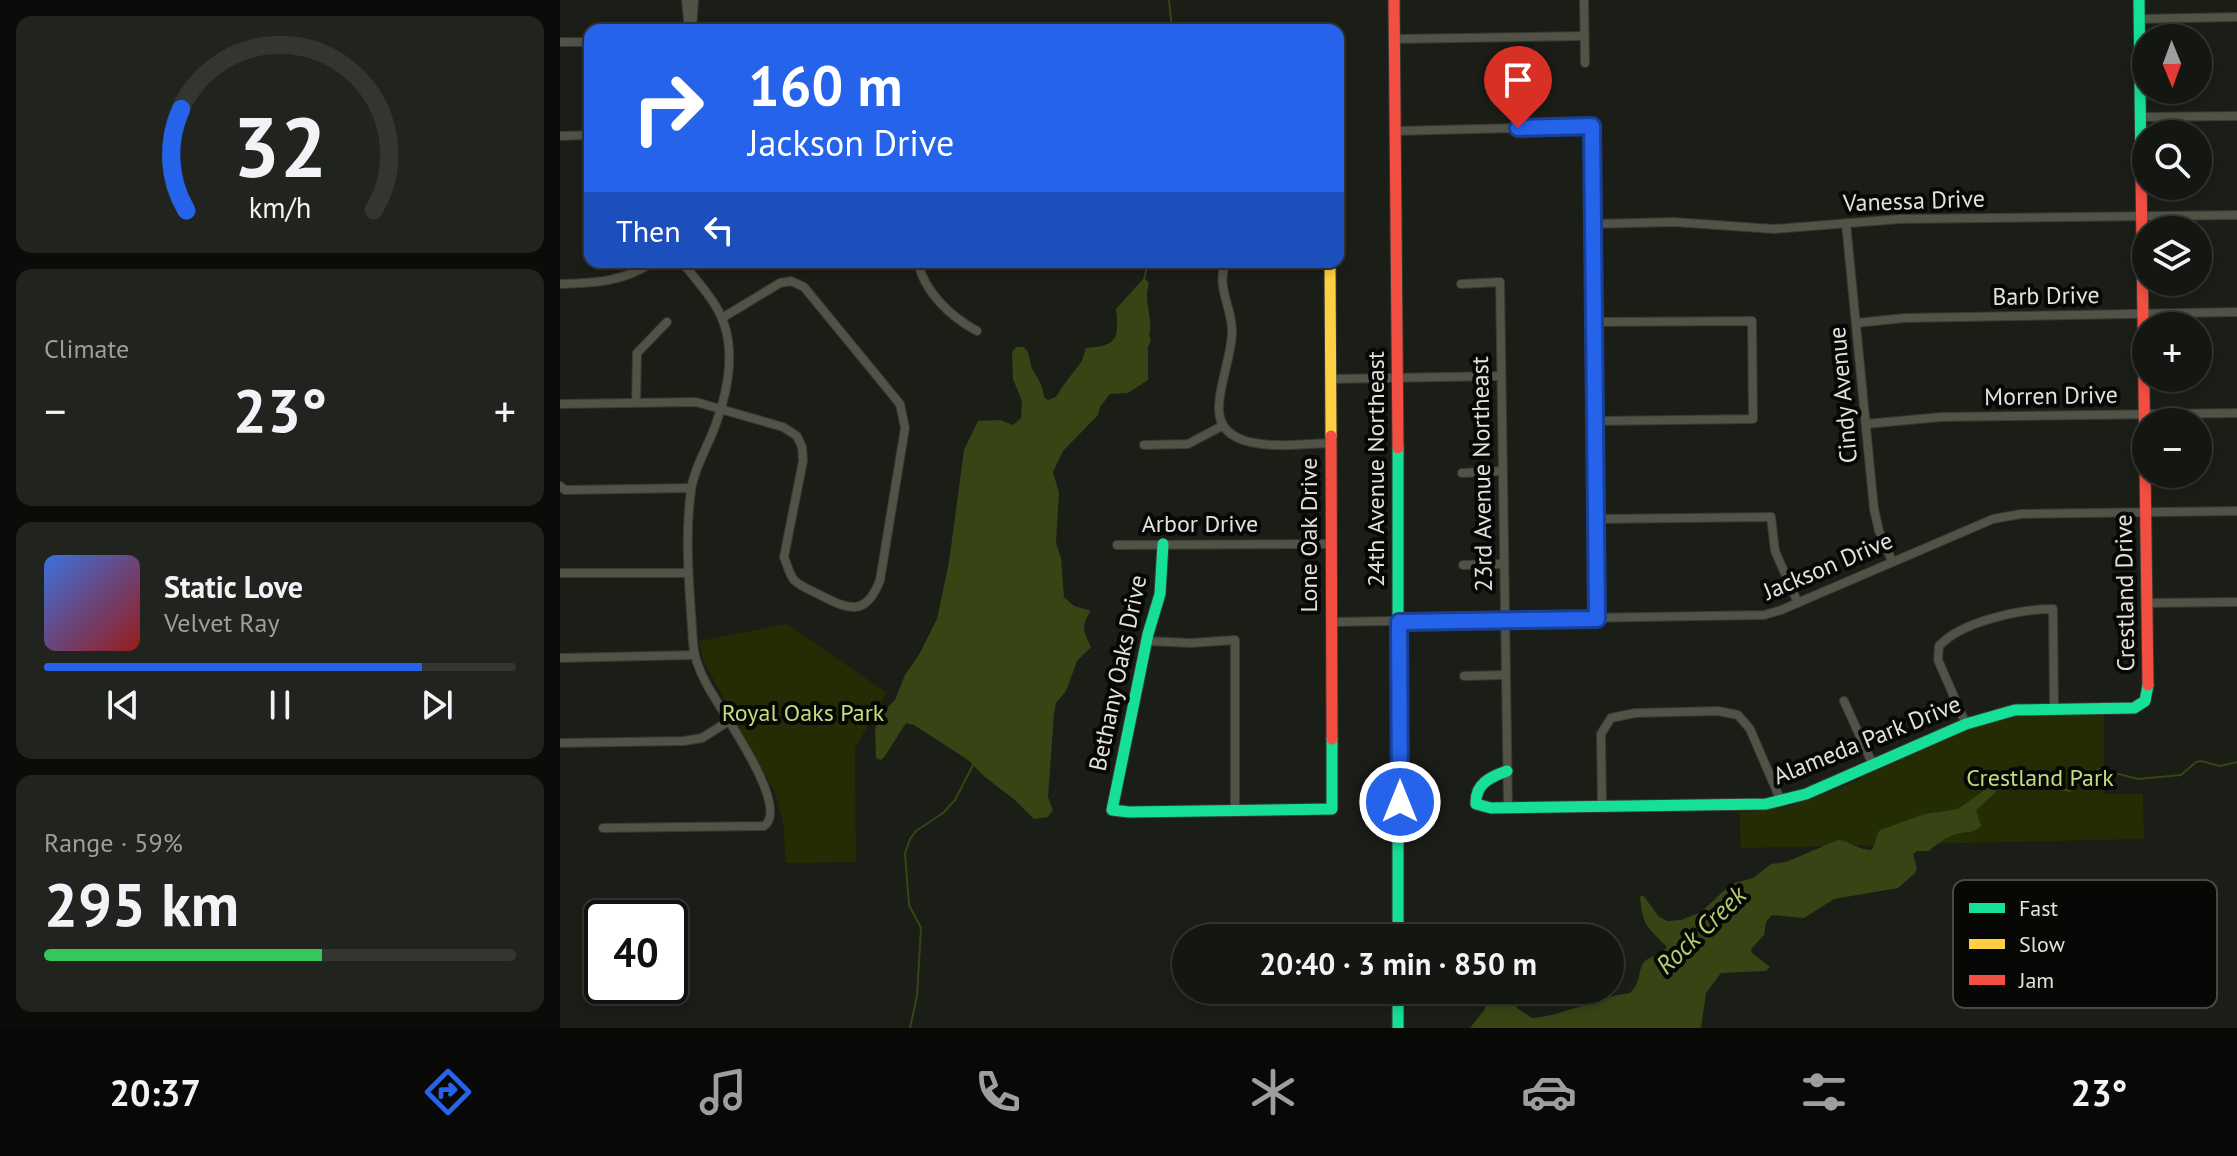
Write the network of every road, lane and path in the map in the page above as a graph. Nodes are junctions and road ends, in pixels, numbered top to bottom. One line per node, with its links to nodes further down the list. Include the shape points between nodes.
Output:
1 (686, 0): 8 (street)
2 (694, 0): 9 (street)
3 (1394, 0): 11 (street, 24th Avenue Northeast)
4 (1584, 0): 10 (street)
5 (2139, 0): 7 (street, Crestland Drive)
6 (2237, 17): 7 (street)
7 (2139, 19): 16 (street, Crestland Drive)
8 (690, 24)
9 (692, 24)
10 (1583, 36): 11 (street); 14 (street)
11 (1395, 39): 17 (street, 24th Avenue Northeast)
12 (560, 42): 13 (street)
13 (584, 42)
14 (1585, 63)
15 (2237, 116): 16 (street)
16 (2140, 117): 22 (street, Crestland Drive)
17 (1396, 131): 24 (street, via 1592,126); 41 (street, 24th Avenue Northeast)
18 (584, 135): 19 (street)
19 (560, 136)
20 (2237, 215): 22 (street, Vanessa Drive)
21 (2132, 216): 23 (street, Vanessa Drive)
22 (2142, 216)
23 (1846, 223): 24 (street, Vanessa Drive, via 1774,229 1674,222); 38 (street, Cindy Avenue)
24 (1592, 224): 37 (street)
25 (644, 268): 30 (street, via 613,281)
26 (687, 268): 35 (street)
27 (921, 268): 39 (street, via 929,288 956,320)
28 (1224, 268): 51 (street, via 1221,280 1232,330 1219,403)
29 (1330, 268): 42 (street, Lone Oak Drive)
30 (560, 284)
31 (1461, 284): 40 (street, 23rd Avenue Northeast, via 1500,282)
32 (2237, 312): 33 (street, Barb Drive)
33 (2212, 313)
34 (2132, 314): 38 (street, Barb Drive)
35 (722, 318): 45 (street, via 730,354); 45 (street, via 780,283 804,287 900,404 905,428 880,580 865,604 843,608 795,581 789,570 784,557 803,461 797,436)
36 (667, 322): 43 (street, via 637,353)
37 (1594, 322): 49 (street); 49 (street, via 1752,321 1753,419)
38 (1856, 323): 50 (street, Cindy Avenue)
39 (977, 331)
40 (1500, 376): 41 (street); 54 (street, 23rd Avenue Northeast)
41 (1398, 378): 42 (street); 76 (street, 24th Avenue Northeast)
42 (1331, 379): 52 (street, Lone Oak Drive)
43 (636, 402): 44 (street); 45 (street, via 696,402)
44 (560, 404)
45 (722, 408): 57 (street)
46 (2237, 413): 47 (street, Morren Drive)
47 (2212, 414)
48 (2132, 415): 50 (street, Morren Drive, via 1941,417)
49 (1595, 421): 61 (street)
50 (1866, 424): 65 (street, Cindy Avenue, via 1876,521)
51 (1222, 426): 52 (street, via 1251,443); 53 (street, via 1188,444)
52 (1331, 443): 63 (street, Lone Oak Drive)
53 (1144, 445)
54 (1502, 471): 55 (street); 66 (street, 23rd Avenue Northeast)
55 (1462, 473)
56 (563, 488): 57 (street)
57 (691, 488): 69 (street)
58 (2145, 488): 60 (street, Crestland Drive)
59 (2237, 511): 60 (street, Jackson Drive)
60 (2145, 512): 65 (street, Jackson Drive, via 2006,516); 72 (street, Crestland Drive)
61 (1597, 519): 71 (street, via 1771,517 1775,551); 74 (street)
62 (1163, 544): 63 (street, Arbor Drive); 64 (street, Arbor Drive); 77 (street, Bethany Oaks Drive, via 1160,594)
63 (1331, 544): 75 (street, Lone Oak Drive)
64 (1117, 545)
65 (1892, 561): 71 (street, Jackson Drive)
66 (1504, 564): 67 (street); 73 (street, 23rd Avenue Northeast)
67 (1463, 565)
68 (560, 573): 69 (street)
69 (688, 573): 78 (street)
70 (2237, 602): 72 (street)
71 (1798, 603): 74 (street, Jackson Drive, via 1755,616)
72 (2147, 603): 83 (street, Crestland Drive, via 2148,686)
73 (1504, 619): 74 (street, Jackson Drive); 76 (street, Jackson Drive); 80 (street, 23rd Avenue Northeast)
74 (1597, 619)
75 (1331, 622): 76 (street, Jackson Drive); 93 (street, Lone Oak Drive, via 1332,809)
76 (1399, 622): 95 (street, 24th Avenue Northeast)
77 (1147, 641): 93 (street, via 1235,640); 93 (street, Bethany Oaks Drive, via 1112,810)
78 (694, 655): 79 (street); 85 (street)
79 (560, 658)
80 (1505, 675): 81 (street); 89 (street, 23rd Avenue Northeast)
81 (1464, 676)
82 (1844, 701): 88 (street)
83 (2143, 704): 84 (street, Alameda Park Drive)
84 (2054, 709): 86 (street, Alameda Park Drive, via 2005,711); 86 (street, via 2053,609 2020,610 1939,646 1937,655)
85 (729, 721): 87 (street, via 702,738 684,741); 94 (street, via 770,798 770,822)
86 (1966, 724): 88 (street, Alameda Park Drive)
87 (560, 743)
88 (1873, 765): 90 (street, Alameda Park Drive)
89 (1507, 771): 92 (street, 23rd Avenue Northeast); 92 (street, via 1483,783 1475,800 1483,808)
90 (1781, 801): 91 (street, Alameda Park Drive); 91 (street, via 1750,729 1738,715 1635,713 1617,715 1601,734)
91 (1602, 807): 92 (street, Alameda Park Drive)
92 (1508, 808)
93 (1235, 810)
94 (603, 828)
95 (1398, 924)
96 (1398, 1004): 97 (street)
97 (1398, 1028)

